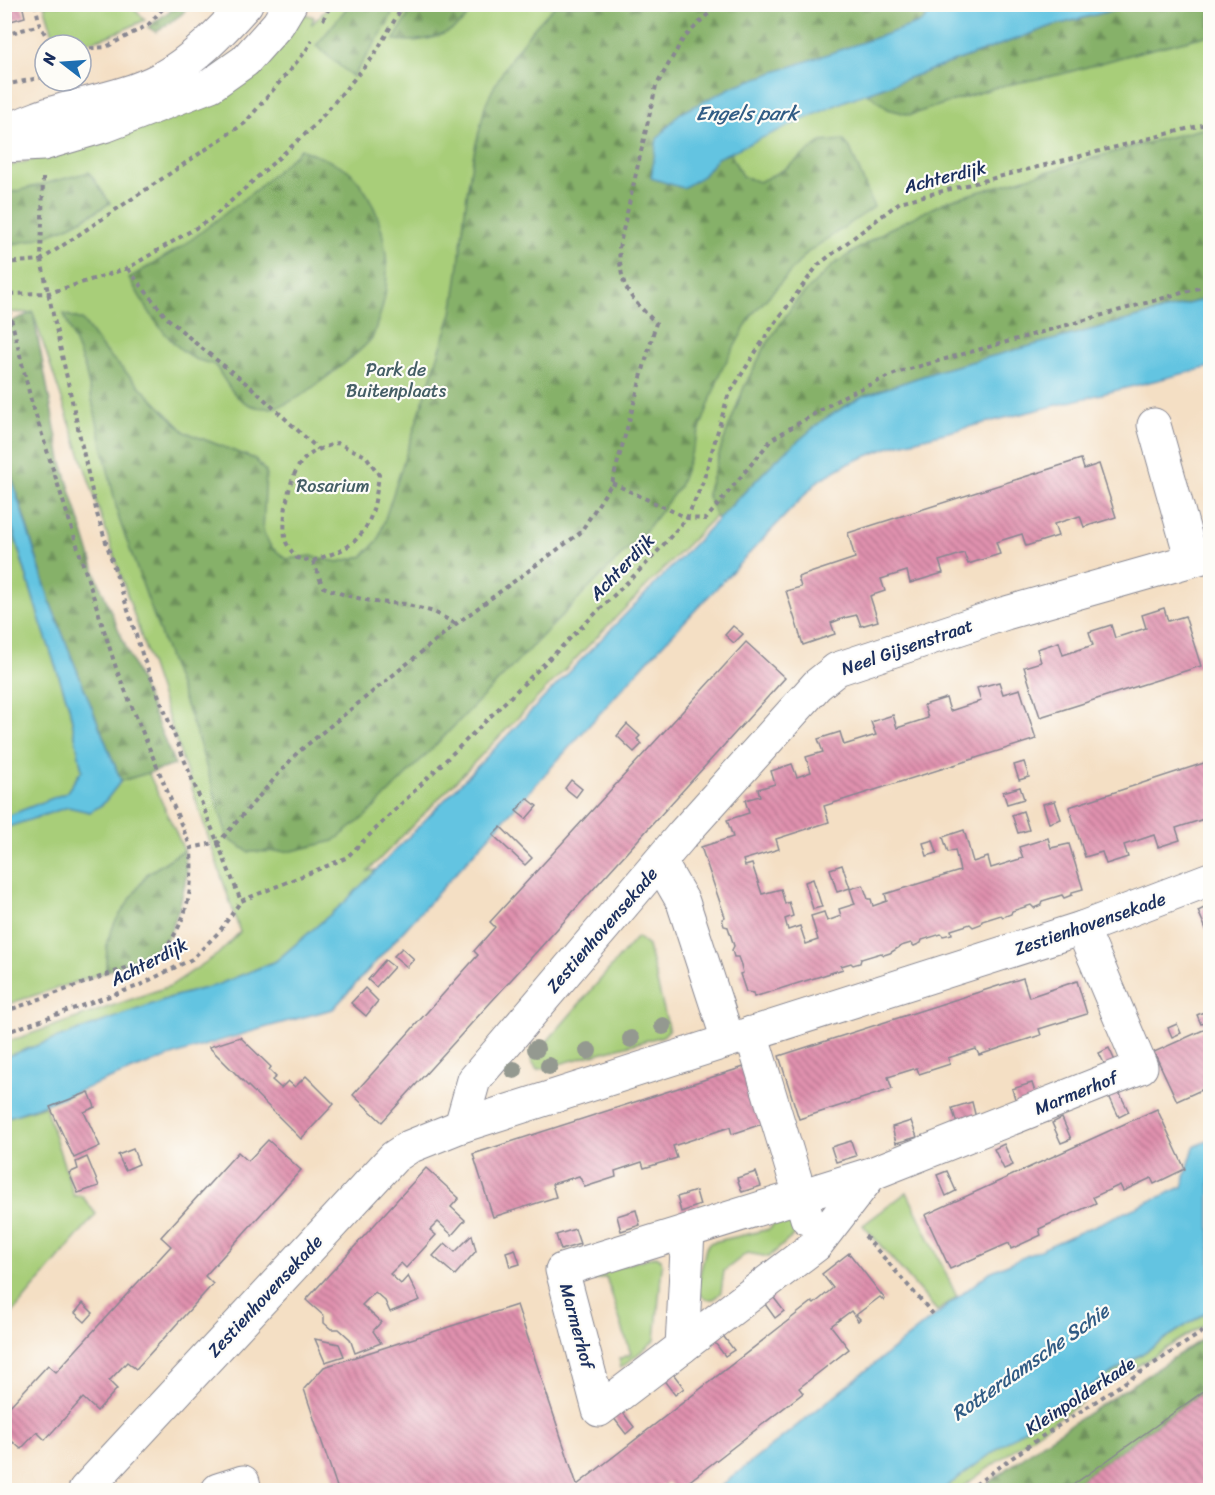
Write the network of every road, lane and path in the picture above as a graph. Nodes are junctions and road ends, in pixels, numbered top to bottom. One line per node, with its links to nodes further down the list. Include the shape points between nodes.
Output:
1 (34, 4): 9 (path)
2 (167, 4): 13 (path, via 148,25 106,47)
3 (246, 4): 18 (street, via 195,56 159,79)
4 (290, 4): 18 (street, via 245,61 211,85 107,125)
5 (331, 4): 8 (path)
6 (404, 4): 23 (path, via 373,57 314,126 211,219)
7 (718, 4): 29 (path, via 683,39 656,86 619,248 620,273 629,295 656,323)
8 (321, 23)
9 (40, 25): 11 (path); 12 (path)
10 (316, 32): 21 (path, via 306,51 245,123)
11 (44, 33)
12 (4, 35)
13 (93, 49)
14 (33, 79): 15 (path)
15 (30, 80): 16 (path); 18 (path)
16 (4, 86)
17 (1210, 123): 30 (path, Achterdijk, via 900,202 818,265 767,334 728,396 703,482)
18 (41, 131): 19 (street); 20 (street); 21 (path)
19 (4, 133)
20 (4, 146)
21 (41, 260): 22 (path); 25 (path)
22 (4, 262)
23 (128, 268): 25 (path); 28 (path, via 166,316)
24 (1210, 285): 30 (path, via 899,372 846,395 772,439 706,519)
25 (49, 293): 26 (path); 34 (path, via 97,514 144,657)
26 (5, 294): 35 (path, via 31,400 117,671)
27 (1154, 425): 31 (street, Neel Gijsenstraat)
28 (318, 449): 32 (path, via 300,464 284,514 286,543 297,558); 32 (path, via 337,443 349,447 366,456 379,476 368,527 348,547)
29 (612, 483): 30 (path); 33 (path, via 580,533)
30 (687, 518): 38 (path, Achterdijk, via 649,561 346,858)
31 (1201, 557): 36 (street, Neel Gijsenstraat, via 1006,613 837,669 817,685)
32 (314, 561): 33 (path, via 323,587 375,602 434,612)
33 (456, 624): 34 (path, via 297,753)
34 (219, 842): 35 (path); 38 (path)
35 (191, 848): 40 (path, via 192,876 186,912 161,955)
36 (660, 862): 42 (street, Zestienhovensekade, via 683,902); 43 (street, Zestienhovensekade, via 474,1080)
37 (1210, 879): 39 (street, Zestienhovensekade)
38 (241, 901): 41 (path, Achterdijk, via 219,932 192,959 138,987)
39 (1082, 928): 42 (street, Zestienhovensekade); 44 (street, Marmerhof, via 1141,1067)
40 (4, 1011)
41 (4, 1034)
42 (739, 1037): 43 (street, Zestienhovensekade); 45 (street)
43 (461, 1126): 52 (street, Zestienhovensekade, via 394,1157)
44 (871, 1174): 45 (street, Marmerhof); 46 (street, Marmerhof)
45 (800, 1197): 47 (street, Marmerhof); 48 (street)
46 (842, 1211): 48 (street, Marmerhof); 49 (path)
47 (688, 1231): 51 (street); 51 (street, Marmerhof, via 562,1270 599,1410)
48 (816, 1245): 51 (street, Marmerhof)
49 (933, 1314)
50 (1210, 1327): 55 (path, Kleinpolderkade, via 1038,1438)
51 (682, 1347)
52 (86, 1491)
53 (218, 1491): 54 (street, via 243,1482)
54 (245, 1491)
55 (968, 1491)

